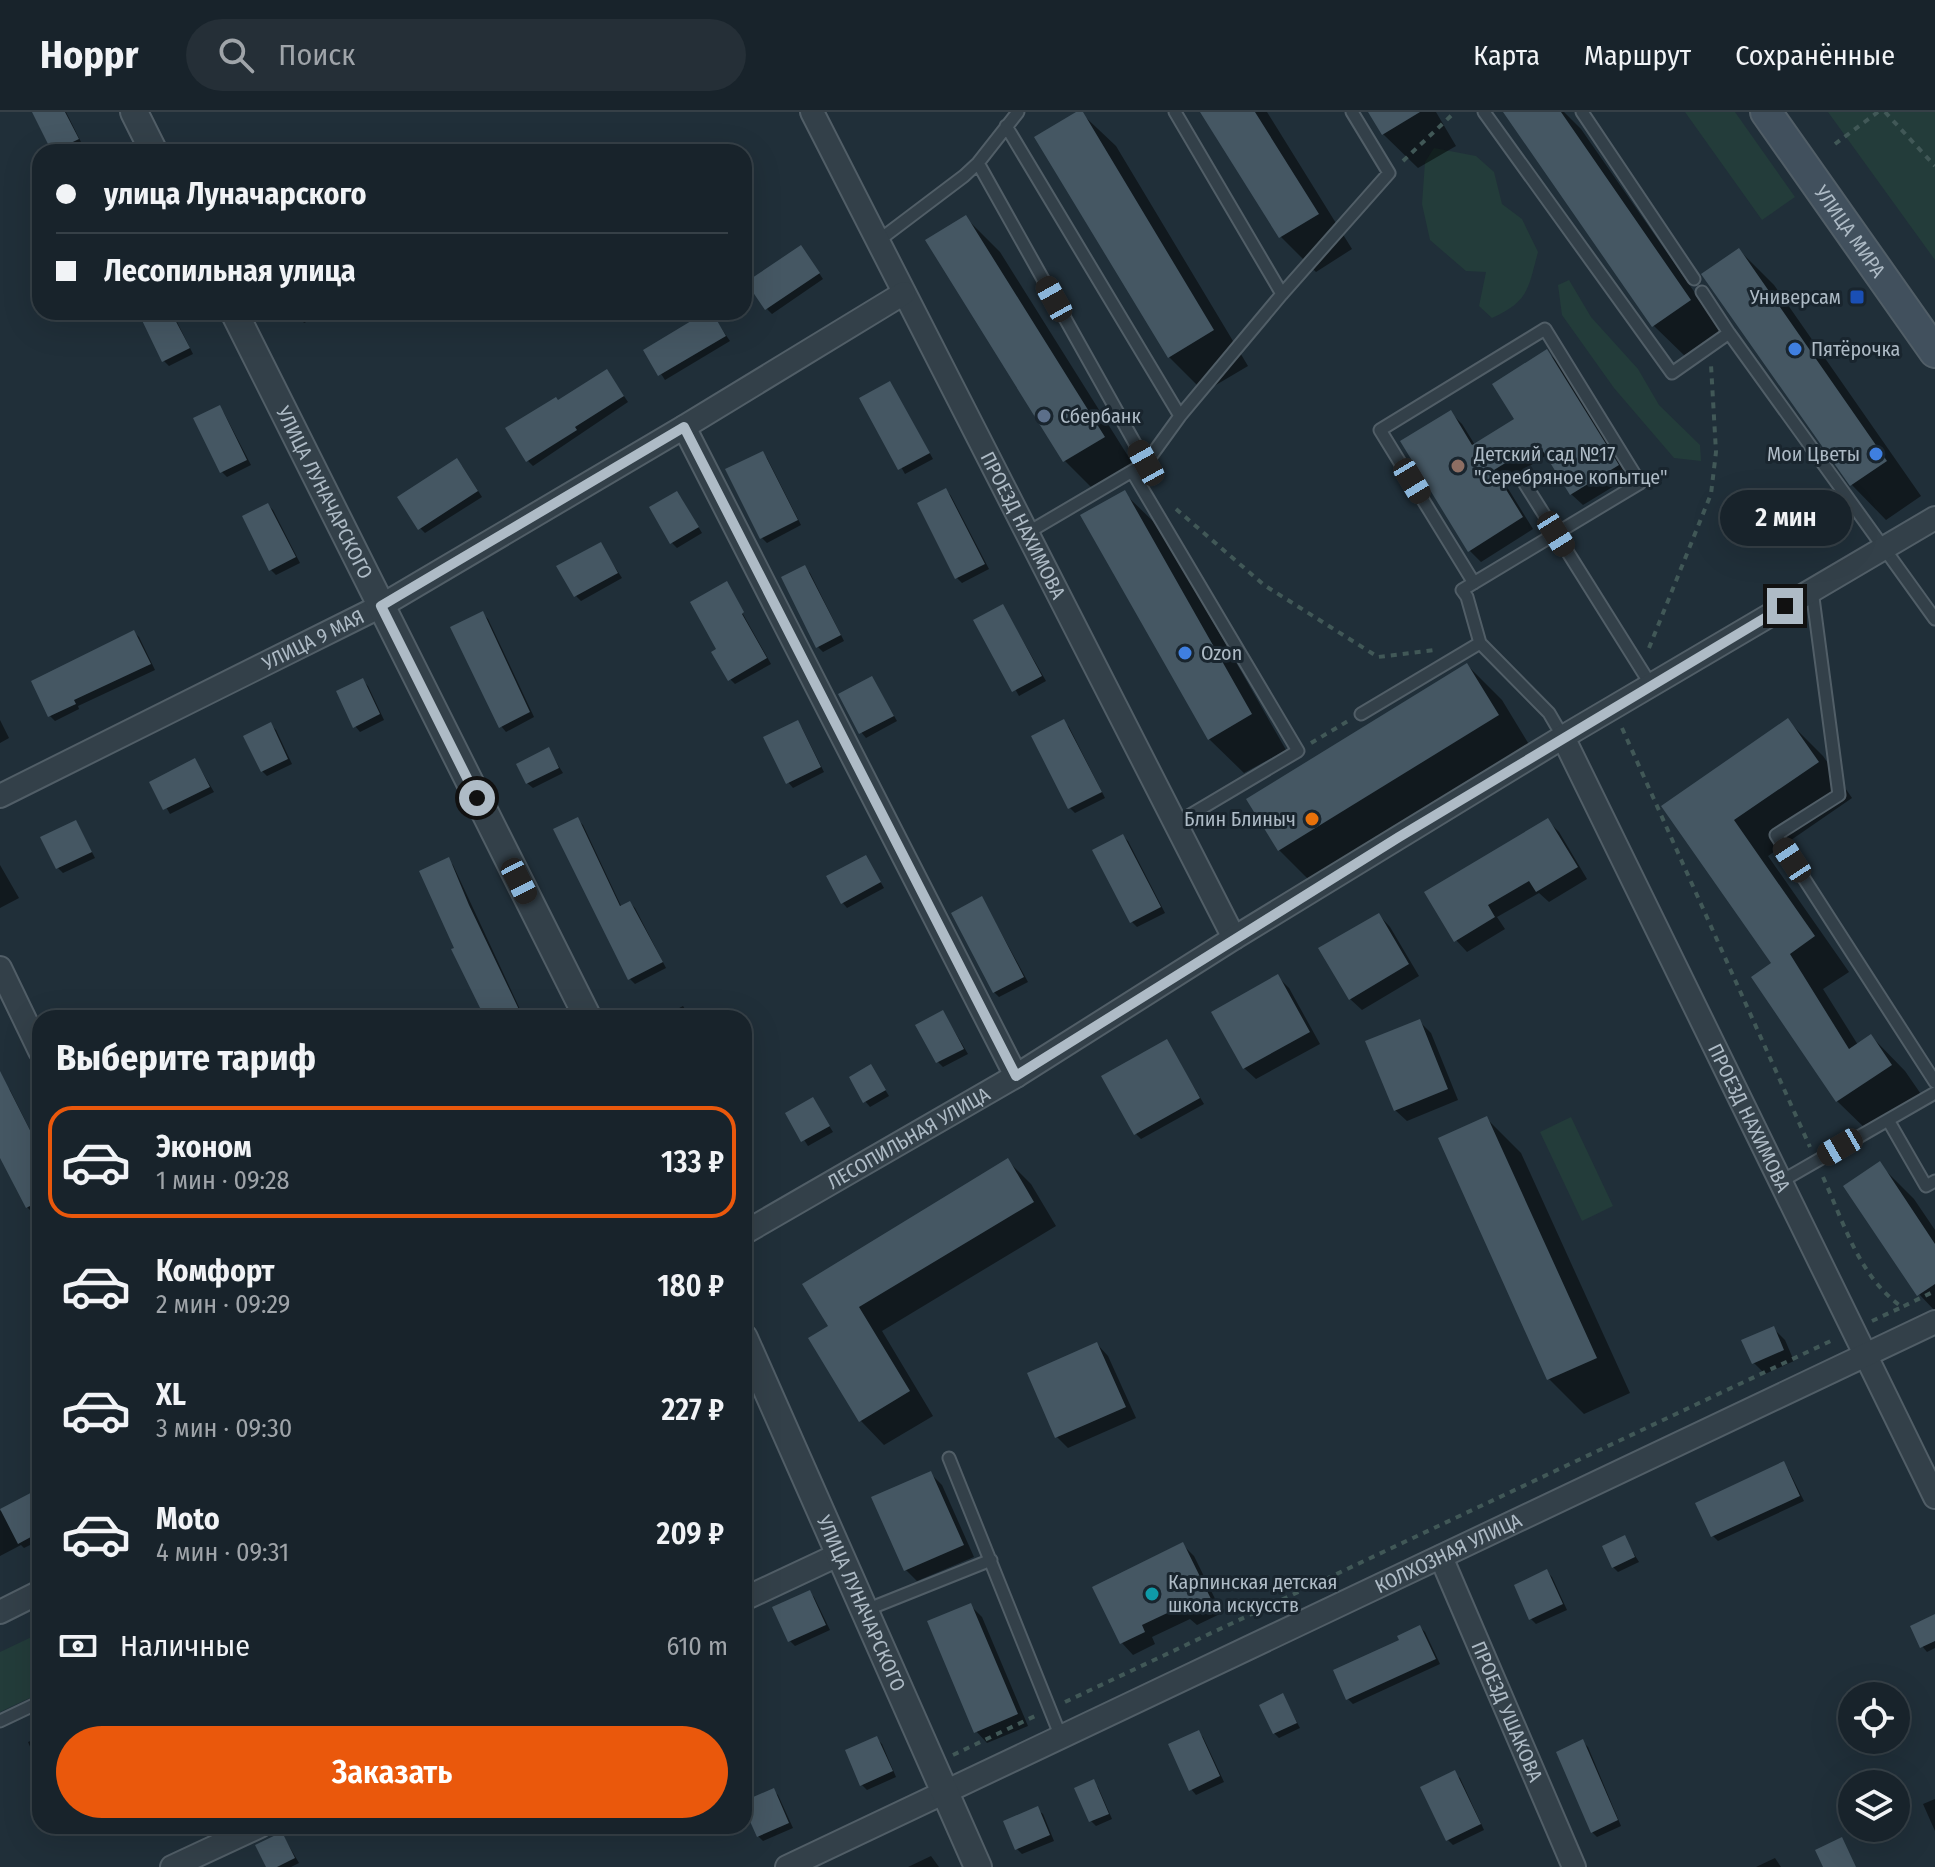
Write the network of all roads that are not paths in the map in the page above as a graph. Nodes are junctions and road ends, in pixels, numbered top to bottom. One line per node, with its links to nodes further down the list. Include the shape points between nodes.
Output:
1 (134, 112): 10 (street)
2 (812, 112): 12 (street, ПРОЕЗД НАХИМОВА)
3 (1018, 112): 9 (lane)
4 (1175, 112): 16 (lane)
5 (1352, 112): 16 (lane, via 1389,173)
6 (1484, 112): 18 (lane, via 1672,373)
7 (1582, 112): 13 (lane)
8 (1766, 112): 19 (main road, УЛИЦА МИРА)
9 (1006, 126): 11 (lane); 20 (lane)
10 (150, 144)
11 (978, 163): 12 (lane); 22 (lane)
12 (878, 241): 15 (street, ПРОЕЗД НАХИМОВА)
13 (1694, 279)
14 (1702, 292): 18 (lane)
15 (904, 293): 21 (street, УЛИЦА 9 МАЯ); 26 (street, ПРОЕЗД НАХИМОВА)
16 (1282, 294): 20 (lane)
17 (238, 320): 31 (street, УЛИЦА ЛУНАЧАРСКОГО)
18 (1729, 333): 28 (lane)
19 (1935, 352)
20 (1180, 416): 22 (lane)
21 (684, 427): 31 (street, УЛИЦА 9 МАЯ); 43 (street)
22 (1146, 463): 23 (lane)
23 (1133, 473): 26 (lane); 38 (lane, via 1298,751)
24 (1525, 484): 27 (lane)
25 (1935, 518): 28 (street, ЛЕСОПИЛЬНАЯ УЛИЦА)
26 (1027, 533): 38 (street, ПРОЕЗД НАХИМОВА)
27 (1556, 534): 29 (lane); 29 (lane, via 1640,483 1545,329 1380,430); 34 (lane)
28 (1884, 548): 30 (street, ЛЕСОПИЛЬНАЯ УЛИЦА); 32 (lane)
29 (1474, 583): 33 (lane, via 1462,590)
30 (1812, 590): 34 (street, ЛЕСОПИЛЬНАЯ УЛИЦА); 44 (lane, via 1839,795 1776,835)
31 (381, 606): 37 (street, УЛИЦА 9 МАЯ); 41 (street, УЛИЦА ЛУНАЧАРСКОГО)
32 (1935, 619)
33 (1480, 643): 35 (lane); 36 (lane, via 1549,713)
34 (1651, 685): 36 (street, ЛЕСОПИЛЬНАЯ УЛИЦА)
35 (1361, 714)
36 (1563, 737): 39 (street, ЛЕСОПИЛЬНАЯ УЛИЦА); 48 (street, ПРОЕЗД НАХИМОВА)
37 (0, 796)
38 (1175, 824): 39 (street, ПРОЕЗД НАХИМОВА)
39 (1234, 938): 43 (street, ЛЕСОПИЛЬНАЯ УЛИЦА)
40 (0, 968): 42 (street)
41 (584, 1010)
42 (32, 1034)
43 (1016, 1076): 49 (street, ЛЕСОПИЛЬНАЯ УЛИЦА)
44 (1935, 1082)
45 (1935, 1093): 46 (lane)
46 (1888, 1120): 47 (lane, via 1926,1186); 48 (lane)
47 (1935, 1181)
48 (1780, 1182): 51 (street, ПРОЕЗД НАХИМОВА)
49 (752, 1228)
50 (1935, 1322): 51 (street, КОЛХОЗНАЯ УЛИЦА)
51 (1864, 1356): 54 (street, ПРОЕЗД НАХИМОВА); 56 (street, КОЛХОЗНАЯ УЛИЦА)
52 (752, 1376): 55 (street, УЛИЦА ЛУНАЧАРСКОГО)
53 (949, 1458): 57 (lane)
54 (1935, 1497)
55 (840, 1554): 58 (street); 60 (street, УЛИЦА ЛУНАЧАРСКОГО)
56 (1441, 1557): 64 (street, КОЛХОЗНАЯ УЛИЦА); 70 (street, ПРОЕЗД УШАКОВА)
57 (991, 1560): 60 (lane); 64 (lane)
58 (752, 1595)
59 (32, 1596): 61 (street)
60 (865, 1611): 65 (street, УЛИЦА ЛУНАЧАРСКОГО)
61 (0, 1612)
62 (32, 1706): 63 (lane)
63 (0, 1721)
64 (1061, 1737): 65 (street, КОЛХОЗНАЯ УЛИЦА)
65 (945, 1792): 68 (street, КОЛХОЗНАЯ УЛИЦА); 69 (street, УЛИЦА ЛУНАЧАРСКОГО)
66 (243, 1834): 67 (street)
67 (172, 1867)
68 (787, 1867)
69 (978, 1867)
70 (1574, 1867)

